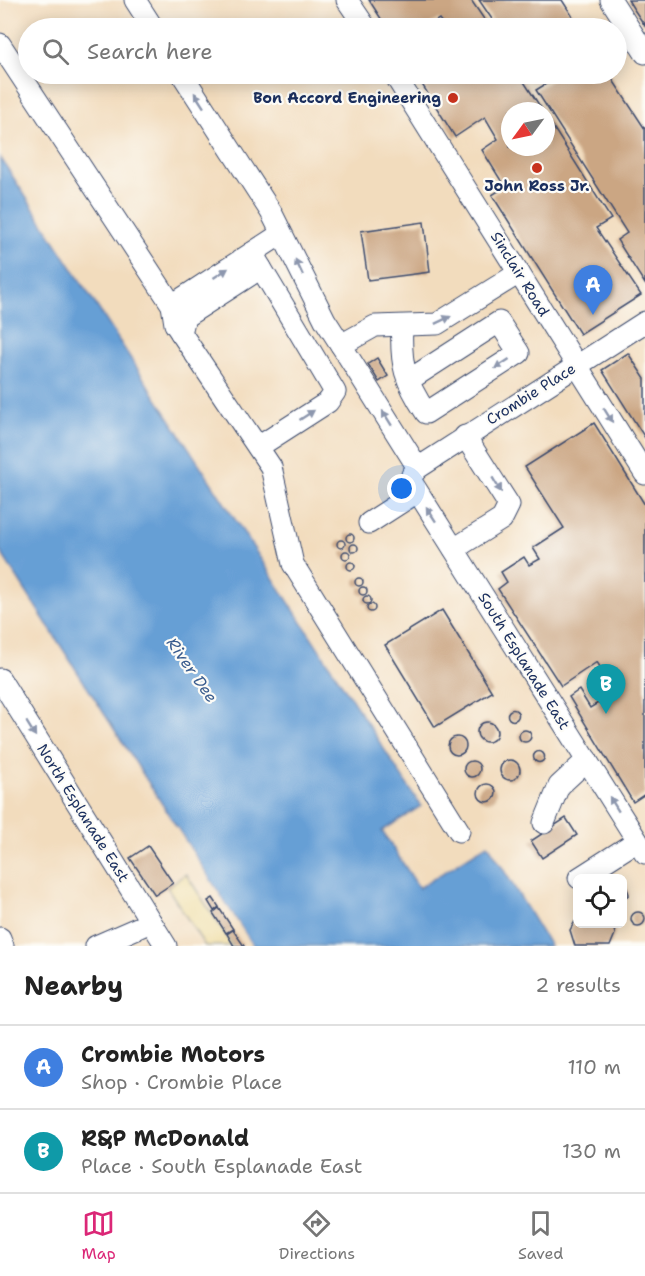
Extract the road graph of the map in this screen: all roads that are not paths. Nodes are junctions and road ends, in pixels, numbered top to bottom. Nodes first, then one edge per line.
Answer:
1 (135, 0) edge
2 (347, 0) edge
3 (611, 0) edge
4 (147, 18) edge
5 (359, 18) edge
6 (623, 18) edge
7 (627, 25) edge
8 (0, 44) edge
9 (645, 53) edge
10 (18, 71) edge
11 (26, 84) edge
12 (189, 84) edge
13 (400, 84) edge
14 (281, 234) junction
15 (256, 260) junction
16 (519, 273) junction
17 (172, 305) junction
18 (645, 322) edge
19 (402, 326) junction
20 (181, 333) junction
21 (341, 345) junction
22 (577, 366) junction
23 (409, 380) junction
24 (465, 436) junction
25 (258, 447) junction
26 (418, 468) junction
27 (645, 474) edge
28 (417, 492) junction
29 (369, 523) dead end
30 (454, 549) junction
31 (0, 679) edge
32 (587, 760) junction
33 (543, 823) dead end
34 (459, 831) dead end
35 (639, 836) edge
36 (585, 874) edge
37 (151, 922) junction
38 (0, 938) edge
39 (3, 946) edge
40 (96, 946) edge
41 (166, 946) edge

1 - 4 street
2 - 5 street
3 - 6 street
7 - 9 street
8 - 10 street
11 - 17 street
14 -> 12 street
13 - 16 street, Sinclair Road
14 - 15 street
21 -> 14 street
17 -> 15 street
15 - 20 street
25 -> 15 street
19 -> 16 street
16 - 22 street, Sinclair Road
17 - 20 street
18 - 22 street, Crombie Place
19 - 21 street
19 - 23 street
20 - 25 street
26 -> 21 street
22 - 24 street, Crombie Place
22 -> 27 street, Sinclair Road
23 -> 23 street
24 - 26 street, Crombie Place
24 -> 30 street
25 - 34 street
26 - 28 street
28 - 29 street
30 -> 28 street, South Esplanade East
30 - 32 street, South Esplanade East
31 -> 37 street, North Esplanade East
32 - 33 street
35 -> 32 street, South Esplanade East
35 - 36 street
37 - 40 street
37 - 41 street, North Esplanade East
38 - 39 street

